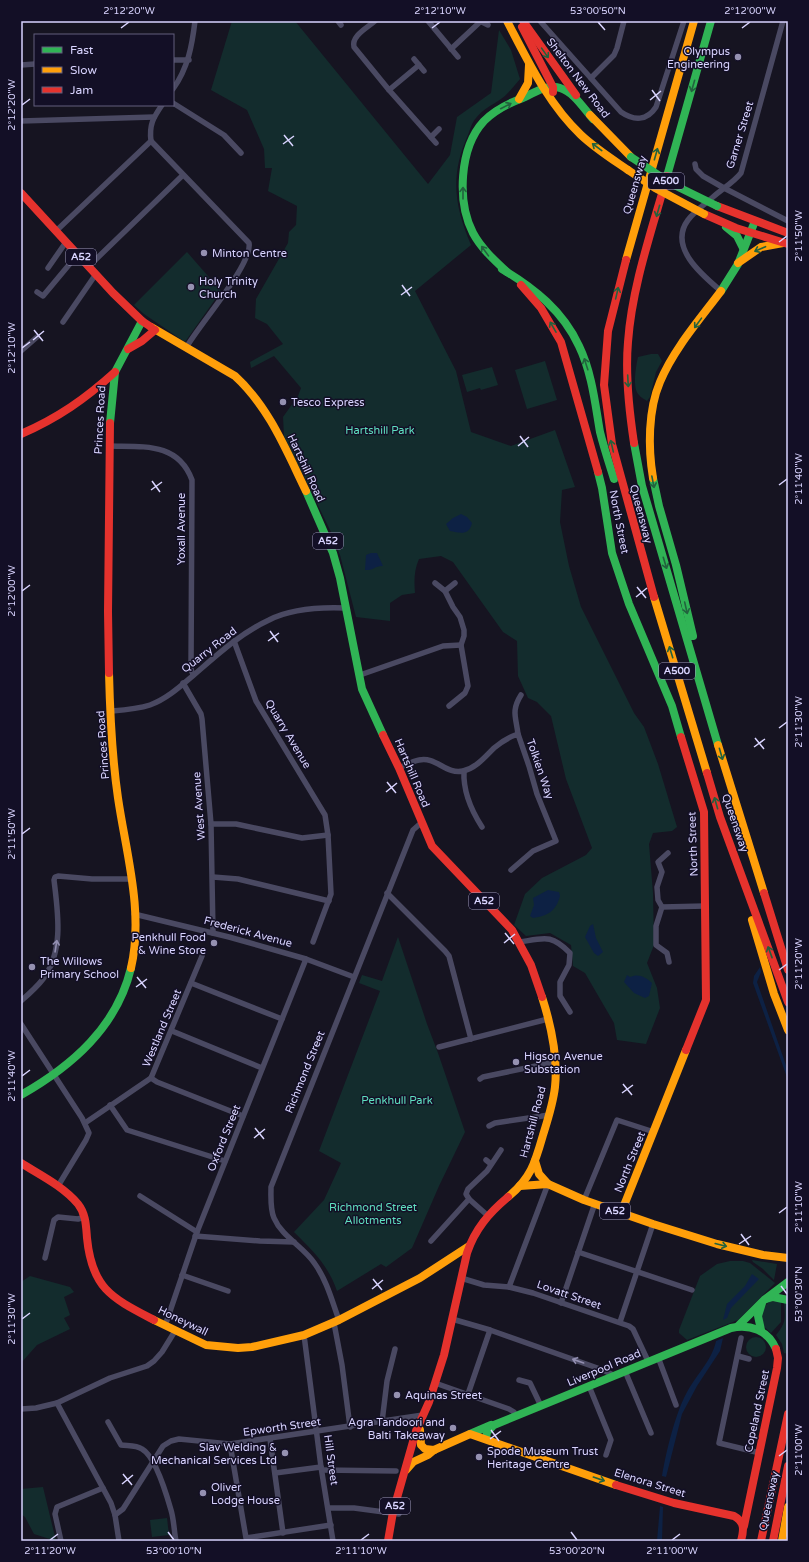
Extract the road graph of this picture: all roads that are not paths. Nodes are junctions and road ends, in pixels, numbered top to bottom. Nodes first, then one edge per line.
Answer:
1 (195, 21) edge
2 (375, 21) edge
3 (428, 21) edge
4 (482, 21) edge
5 (507, 21) edge
6 (519, 21) edge
7 (523, 21) edge
8 (540, 21) edge
9 (549, 21) edge
10 (624, 21) edge
11 (684, 21) edge
12 (694, 21) edge
13 (712, 21) edge
14 (783, 21) edge
15 (488, 25) dead end
16 (546, 28) junction
17 (451, 49) junction
18 (458, 57) dead end
19 (414, 59) dead end
20 (174, 60) edge
21 (189, 60) junction
22 (529, 62) junction
23 (34, 64) edge
24 (21, 65) edge
25 (419, 65) junction
26 (424, 71) dead end
27 (591, 78) junction
28 (553, 87) junction
29 (174, 88) edge
30 (543, 89) junction
31 (389, 90) junction
32 (549, 97) junction
33 (518, 100) junction
34 (174, 104) edge
35 (161, 106) edge
36 (154, 117) junction
37 (593, 119) junction
38 (21, 121) edge
39 (439, 129) dead end
40 (431, 137) junction
41 (151, 141) junction
42 (436, 143) dead end
43 (241, 153) dead end
44 (695, 164) dead end
45 (183, 175) junction
46 (724, 188) junction
47 (21, 193) edge
48 (715, 220) junction
49 (755, 221) junction
50 (788, 221) edge
51 (56, 231) junction
52 (750, 233) junction
53 (788, 233) edge
54 (66, 242) junction
55 (787, 243) edge
56 (743, 248) junction
57 (78, 254) junction
58 (738, 264) junction
59 (88, 266) junction
60 (48, 268) dead end
61 (502, 268) junction
62 (96, 274) junction
63 (721, 291) junction
64 (37, 292) dead end
65 (142, 321) junction
66 (63, 322) dead end
67 (155, 330) junction
68 (37, 337) dead end
69 (186, 348) junction
70 (128, 349) junction
71 (21, 351) edge
72 (115, 372) junction
73 (21, 434) edge
74 (109, 446) junction
75 (643, 562) junction
76 (435, 583) dead end
77 (455, 583) dead end
78 (446, 591) junction
79 (346, 608) junction
80 (234, 641) junction
81 (461, 645) junction
82 (193, 675) junction
83 (360, 675) junction
84 (183, 684) junction
85 (520, 695) dead end
86 (449, 706) dead end
87 (111, 711) junction
88 (715, 731) junction
89 (518, 734) junction
90 (399, 768) junction
91 (464, 771) junction
92 (737, 808) junction
93 (720, 817) junction
94 (421, 823) junction
95 (211, 824) junction
96 (482, 827) dead end
97 (328, 835) junction
98 (668, 853) dead end
99 (511, 870) dead end
100 (213, 877) junction
101 (130, 879) junction
102 (388, 894) junction
103 (329, 901) junction
104 (662, 906) junction
105 (705, 906) junction
106 (134, 914) junction
107 (213, 933) junction
108 (313, 942) dead end
109 (520, 942) junction
110 (788, 950) edge
111 (202, 956) dead end
112 (306, 958) junction
113 (669, 962) dead end
114 (788, 970) edge
115 (354, 977) junction
116 (191, 983) junction
117 (21, 1001) edge
118 (788, 1002) edge
119 (570, 1012) dead end
120 (282, 1019) junction
121 (548, 1019) junction
122 (21, 1024) edge
123 (788, 1030) edge
124 (172, 1031) junction
125 (471, 1039) junction
126 (439, 1047) dead end
127 (554, 1062) junction
128 (262, 1068) junction
129 (54, 1074) junction
130 (151, 1078) junction
131 (480, 1079) dead end
132 (21, 1095) edge
133 (110, 1105) junction
134 (549, 1115) junction
135 (243, 1116) junction
136 (85, 1123) junction
137 (489, 1126) dead end
138 (654, 1132) junction
139 (501, 1150) dead end
140 (486, 1160) dead end
141 (225, 1161) junction
142 (535, 1161) junction
143 (21, 1163) edge
144 (491, 1164) junction
145 (548, 1184) junction
146 (58, 1186) junction
147 (520, 1186) junction
148 (140, 1196) dead end
149 (469, 1199) junction
150 (584, 1200) junction
151 (595, 1203) junction
152 (621, 1213) junction
153 (488, 1215) junction
154 (84, 1217) junction
155 (654, 1224) junction
156 (196, 1234) junction
157 (431, 1241) dead end
158 (294, 1242) junction
159 (468, 1246) junction
160 (578, 1252) junction
161 (45, 1258) dead end
162 (786, 1258) edge
163 (788, 1266) edge
164 (637, 1273) junction
165 (182, 1274) junction
166 (461, 1278) junction
167 (788, 1282) edge
168 (509, 1287) junction
169 (692, 1290) dead end
170 (228, 1291) dead end
171 (765, 1300) junction
172 (788, 1300) edge
173 (561, 1303) junction
174 (452, 1319) junction
175 (336, 1322) junction
176 (620, 1322) junction
177 (165, 1326) junction
178 (738, 1326) junction
179 (490, 1330) junction
180 (761, 1330) junction
181 (174, 1331) junction
182 (304, 1335) junction
183 (741, 1338) dead end
184 (394, 1349) dead end
185 (738, 1356) junction
186 (658, 1357) junction
187 (749, 1359) dead end
188 (648, 1362) junction
189 (625, 1371) junction
190 (614, 1376) junction
191 (519, 1380) dead end
192 (435, 1383) junction
193 (589, 1386) junction
194 (468, 1394) junction
195 (57, 1403) junction
196 (676, 1405) dead end
197 (541, 1406) junction
198 (21, 1409) edge
199 (788, 1414) edge
200 (516, 1416) junction
201 (422, 1418) junction
202 (108, 1422) dead end
203 (382, 1422) junction
204 (494, 1425) junction
205 (350, 1427) junction
206 (317, 1432) junction
207 (651, 1433) dead end
208 (470, 1434) junction
209 (270, 1439) junction
210 (486, 1439) junction
211 (230, 1444) junction
212 (434, 1450) junction
213 (760, 1453) junction
214 (606, 1455) dead end
215 (152, 1462) junction
216 (788, 1466) edge
217 (322, 1468) junction
218 (396, 1471) dead end
219 (405, 1471) junction
220 (275, 1474) junction
221 (103, 1488) junction
222 (749, 1506) junction
223 (788, 1507) edge
224 (328, 1508) junction
225 (396, 1513) junction
226 (115, 1515) junction
227 (734, 1516) junction
228 (331, 1525) junction
229 (744, 1526) junction
230 (281, 1534) junction
231 (61, 1541) edge
232 (119, 1541) edge
233 (176, 1541) edge
234 (281, 1541) edge
235 (333, 1541) edge
236 (388, 1541) edge
237 (741, 1541) edge
238 (761, 1541) edge
239 (772, 1541) edge
240 (782, 1541) edge

1 - 21 street
2 - 31 street
3 - 17 street
4 - 15 street
4 - 17 street
5 - 22 main road
6 - 28 main road
7 -> 37 main road, Shelton New Road
8 - 16 street
9 - 16 street
10 - 27 street
11 - 27 street
75 -> 12 main road, Queensway / A500
13 -> 88 main road, Queensway / A500
14 - 46 street, Garner Street
16 - 27 street
17 - 18 street
19 - 25 street
20 - 21 street
21 - 29 street
22 - 30 main road
22 - 33 main road
23 - 24 street
25 - 26 street
25 - 31 street
28 - 30 main road, North Street
28 - 32 main road
28 - 37 main road
30 - 32 main road
30 - 33 main road, North Street
31 - 40 street
48 -> 32 main road, bridge
61 -> 33 main road, North Street
34 - 43 street
35 - 36 street
36 - 38 street
36 - 41 street
37 - 49 main road, Shelton New Road, bridge
39 - 40 street
40 - 42 street
41 - 45 street
41 - 51 street
44 - 46 street
45 - 59 street
45 - 69 street
46 - 50 street
46 - 63 street, Garner Street
47 - 51 main road, Hartshill Road / A52
48 - 52 main road
48 - 56 main road
49 - 52 main road
49 - 53 main road, Shelton New Road
51 - 54 main road, Hartshill Road / A52
52 - 55 main road
52 - 56 main road
54 - 57 main road, Hartshill Road / A52
54 - 60 street
55 -> 58 main road
56 - 58 main road
57 - 59 main road, Hartshill Road / A52
57 - 64 street
58 - 63 main road
59 - 62 main road, Hartshill Road / A52
75 -> 61 main road
105 -> 61 main road, North Street
62 - 65 main road, Hartshill Road / A52
62 - 66 street
63 -> 88 main road
65 - 67 main road, Hartshill Road / A52
65 - 70 main road, Princes Road
67 - 69 main road, Hartshill Road / A52
67 - 70 main road, Princes Road
68 - 71 street
69 - 79 main road, Hartshill Road / A52
70 - 72 main road, Princes Road
72 - 73 main road
72 - 74 main road, Princes Road
74 - 82 street, Yoxall Avenue
74 - 87 main road, Princes Road
93 -> 75 main road, Queensway / A500
76 - 78 street
77 - 78 street
78 - 81 street
79 - 80 street, Quarry Road
79 - 83 main road, Hartshill Road / A52
80 - 82 street, Quarry Road
80 - 97 street, Quarry Avenue
81 - 83 street
81 - 86 street
82 - 84 street, Quarry Road
83 - 90 main road, Hartshill Road / A52
84 - 87 street, Quarry Road
84 - 95 street, West Avenue
85 - 89 street
87 - 101 main road, Princes Road
88 -> 92 main road, Queensway / A500
89 - 91 street, Tolkien Way
89 - 99 street, Tolkien Way
90 - 91 street
90 - 94 main road, Hartshill Road / A52
91 - 96 street
92 - 110 main road
92 - 114 main road, Queensway / A500
118 -> 93 main road, Queensway / A500
93 - 123 main road
94 - 102 street, Richmond Street
94 - 109 main road, Hartshill Road / A52
95 - 97 street
95 - 100 street, West Avenue
97 - 103 street
98 - 104 street
100 - 103 street
100 - 107 street, West Avenue
101 - 106 main road, Princes Road
117 -> 101 street
102 - 115 street, Richmond Street
102 - 125 street
103 - 108 street
104 - 105 street
104 - 113 street
105 - 138 main road, North Street
106 - 107 street, Frederick Avenue
106 - 129 main road, Princes Road
107 - 112 street, Frederick Avenue
109 - 119 street
109 - 121 main road, Hartshill Road / A52
111 - 116 street, Westland Street
112 - 115 street, Frederick Avenue
112 - 120 street, Oxford Street
115 - 158 street, Richmond Street
116 - 120 street
116 - 124 street, Westland Street
120 - 128 street, Oxford Street
121 - 125 street
121 - 127 main road, Hartshill Road / A52
122 - 129 street
124 - 128 street
124 - 130 street, Westland Street
125 - 126 street
127 - 131 street
127 - 134 main road, Hartshill Road / A52
128 - 135 street, Oxford Street
129 - 132 main road, Princes Road
129 - 136 street
130 - 133 street, Westland Street
130 - 135 street
133 - 136 street, Westland Street
133 - 141 street
134 - 137 street
134 - 142 main road, Hartshill Road / A52
135 - 141 street, Oxford Street
136 - 146 street
138 - 150 street
138 - 152 main road, North Street
139 - 144 street
140 - 144 street
141 - 156 street, Oxford Street
142 - 145 main road
142 - 147 main road, Hartshill Road / A52
143 - 146 main road, Honeywall
144 - 149 street
145 - 147 main road, A52
145 - 150 main road, A52
145 - 168 street
146 - 154 main road, Honeywall
147 - 153 main road, Hartshill Road / A52
148 - 156 street
149 - 153 street
149 - 157 street
150 - 151 main road, A52
151 - 152 main road, A52
151 - 160 street
152 - 155 main road, A52
153 - 159 main road, Hartshill Road / A52
154 - 161 street
154 - 177 main road, Honeywall
155 -> 162 main road, A52
155 - 164 street
156 - 158 street
156 - 165 street, Oxford Street
158 - 175 street, Richmond Street
159 - 166 main road, Hartshill Road / A52
159 - 175 main road, Honeywall
160 - 164 street
160 - 173 street
162 - 163 main road, A52
164 - 169 street
164 - 176 street
165 - 170 street
165 - 177 street, Oxford Street
166 - 168 street, Lovatt Street
166 - 174 main road, Hartshill Road / A52
167 - 171 main road
168 - 173 street, Lovatt Street
171 - 172 main road
171 - 178 main road
171 - 180 main road
173 - 176 street, Lovatt Street
174 - 179 street
174 - 192 main road, Hartshill Road / A52
175 - 182 main road, Honeywall
175 - 205 street, Richmond Street
176 - 188 street, Lovatt Street
177 - 181 main road, Honeywall
178 - 180 main road
178 - 186 main road, Liverpool Road
190 -> 179 street
179 - 194 street
180 - 213 main road, Copeland Street
181 - 182 main road, Honeywall
181 - 195 street
182 - 206 street, Hill Street
183 - 185 street
184 - 203 street
185 - 187 street
185 - 213 street
186 - 188 main road, Liverpool Road
186 - 196 street
188 - 189 main road, Liverpool Road
189 - 190 main road, Liverpool Road
189 - 207 street
190 - 193 main road, Liverpool Road
191 - 197 street
192 - 194 street
192 - 201 main road, Hartshill Road / A52
193 - 197 main road, Liverpool Road
193 - 214 street
194 - 200 street
195 - 198 street
195 - 221 street
197 - 200 main road, Liverpool Road
199 - 238 main road
200 - 204 main road, Liverpool Road
201 - 203 street, Epworth Street
201 - 212 main road, Hartshill Road / A52
201 - 219 main road, Hartshill Road / A52
202 - 215 street
203 - 205 street, Epworth Street
204 - 208 main road, Liverpool Road
204 - 210 main road
205 - 206 street, Epworth Street
206 - 209 street, Epworth Street
206 - 217 street, Hill Street
208 - 210 main road, Elenora Street
208 - 212 main road, Liverpool Road / A52
209 - 211 street, Epworth Street
209 - 220 street
210 -> 227 main road, Elenora Street
211 - 215 street, Epworth Street
211 - 230 street
212 - 219 main road, Liverpool Road / A52
213 - 222 main road, Copeland Street
215 - 226 street, Epworth Street
215 - 233 street
216 - 239 main road, Queensway
217 - 218 street
217 - 220 street
217 - 224 street, Hill Street
219 - 225 main road, A52
220 - 230 street
221 - 226 street
221 - 231 street
222 - 227 main road
222 - 229 main road, Copeland Street
223 - 240 main road, Queensway
224 - 225 street
224 - 228 street, Hill Street
225 - 236 main road, A52
226 - 232 street
227 - 229 main road
228 - 230 street
228 - 235 street, Hill Street
229 - 237 main road, Copeland Street
230 - 234 street

